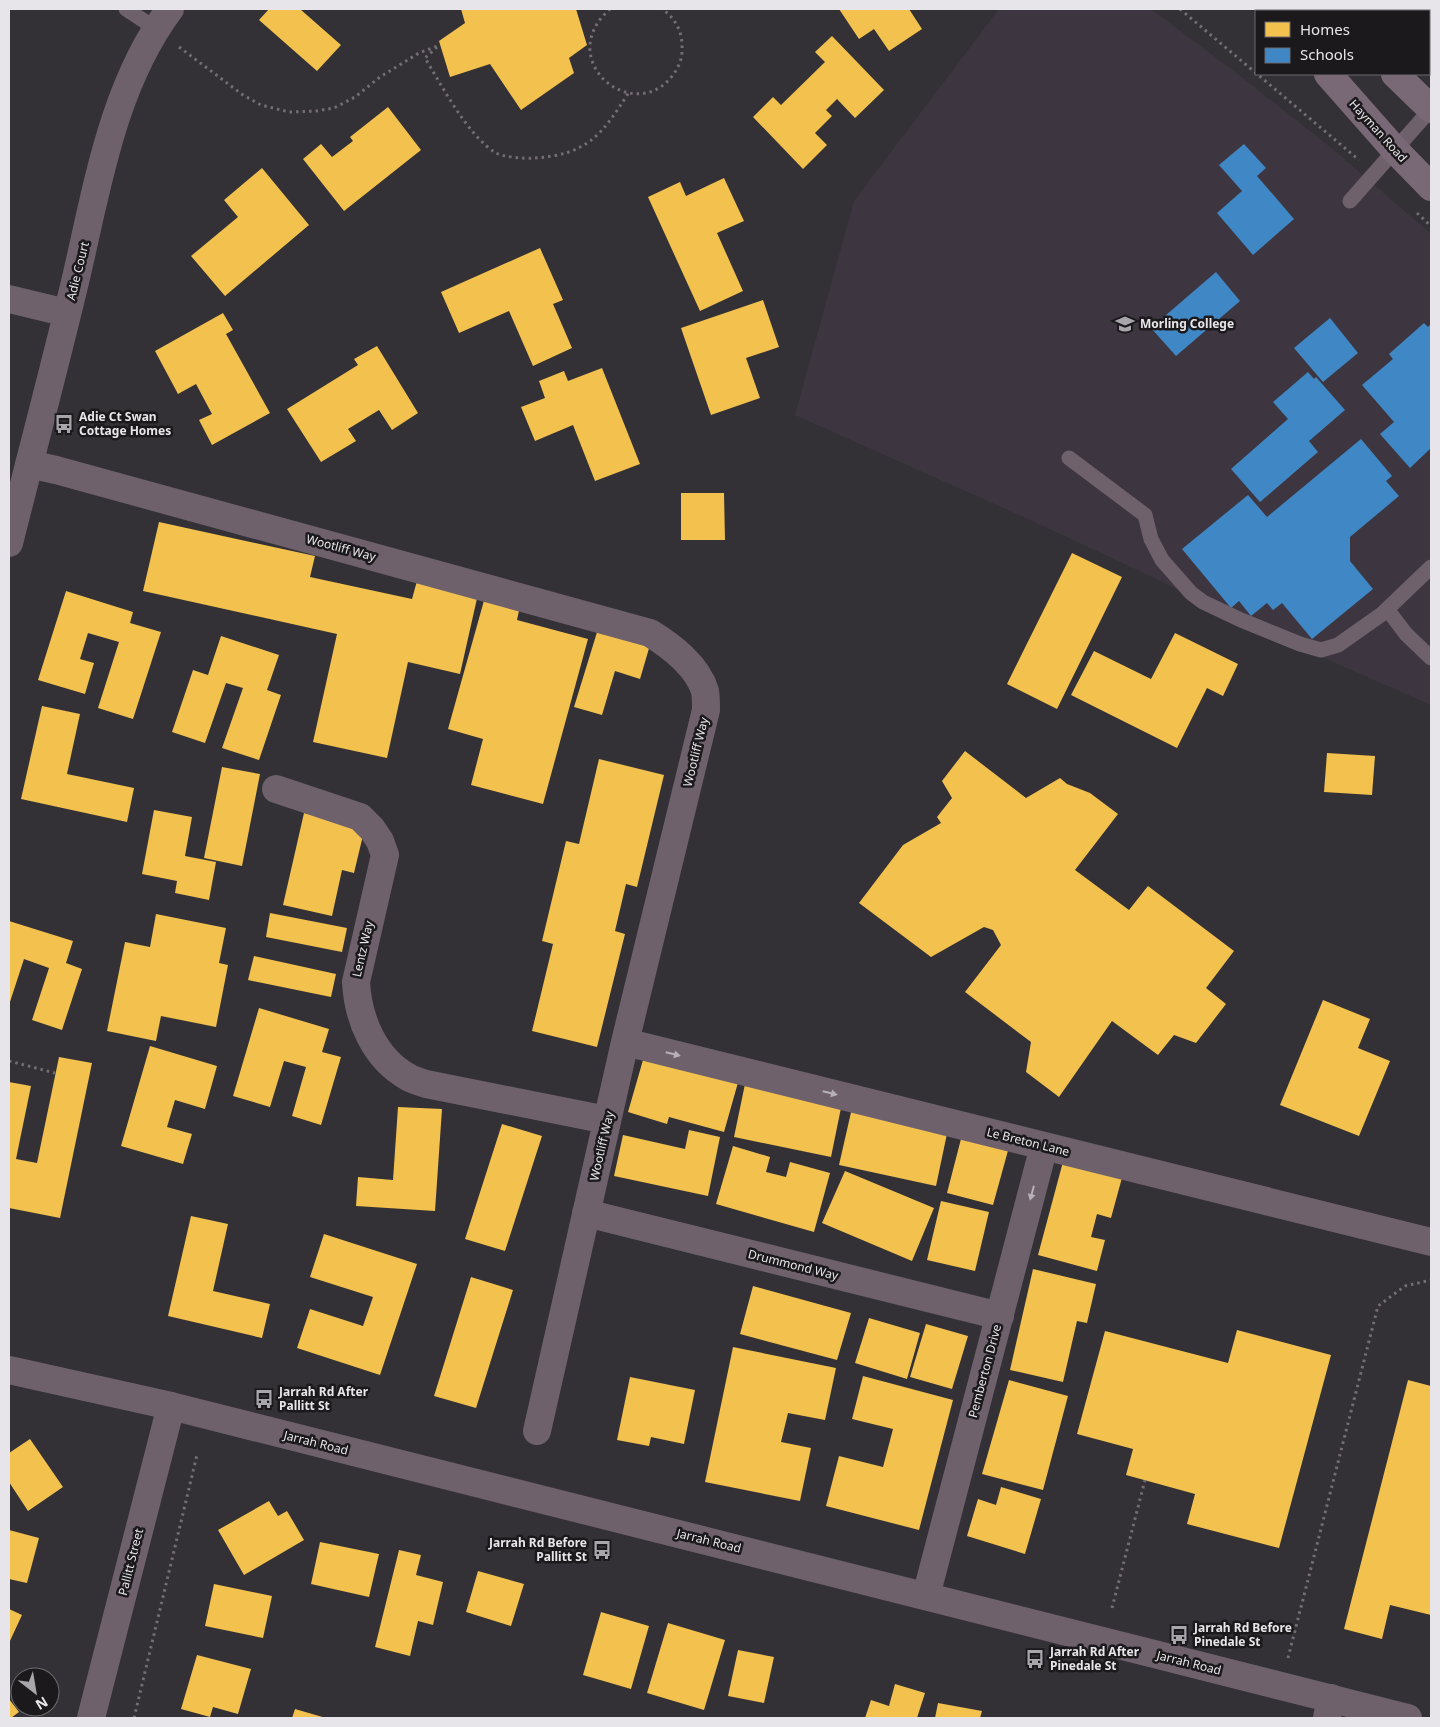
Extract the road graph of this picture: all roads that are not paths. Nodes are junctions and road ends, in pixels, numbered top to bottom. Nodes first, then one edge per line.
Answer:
1 (126, 9) edge
2 (163, 19) edge
3 (1329, 75) edge
4 (1396, 75) edge
5 (1431, 109) edge
6 (1395, 150) junction
7 (1431, 187) edge
8 (1350, 201) dead end
9 (9, 299) edge
10 (68, 313) junction
11 (1069, 458) dead end
12 (29, 464) junction
13 (9, 543) edge
14 (1431, 567) edge
15 (1387, 610) junction
16 (1431, 658) edge
17 (276, 789) dead end
18 (625, 1042) junction
19 (607, 1120) junction
20 (1044, 1146) junction
21 (586, 1213) junction
22 (1431, 1242) edge
23 (1000, 1316) junction
24 (9, 1370) edge
25 (171, 1406) junction
26 (537, 1431) dead end
27 (926, 1596) junction
28 (1329, 1708) edge
29 (92, 1718) edge
30 (1408, 1718) edge

1 - 2 lane
2 - 10 street, Adie Court
3 - 6 main road, Hayman Road
4 - 5 main road
5 - 6 lane
6 - 7 main road, Hayman Road
6 - 8 lane
9 - 10 street
10 - 12 street, Adie Court
11 - 15 lane
12 - 13 street, Adie Court
12 - 18 street, Wootliff Way
14 - 15 lane
15 - 16 lane
17 - 19 street, Lentz Way
18 - 19 street, Wootliff Way
18 -> 20 street, Le Breton Lane
19 - 21 street, Wootliff Way
20 - 22 street, Le Breton Lane
20 -> 23 street, Pemberton Drive
21 - 23 street, Drummond Way
21 - 26 street, Wootliff Way
23 - 27 street, Pemberton Drive
24 - 25 street, Jarrah Road
25 - 27 street, Jarrah Road
25 - 29 street, Pallitt Street
27 - 28 street, Jarrah Road
28 - 30 street, Jarrah Road

